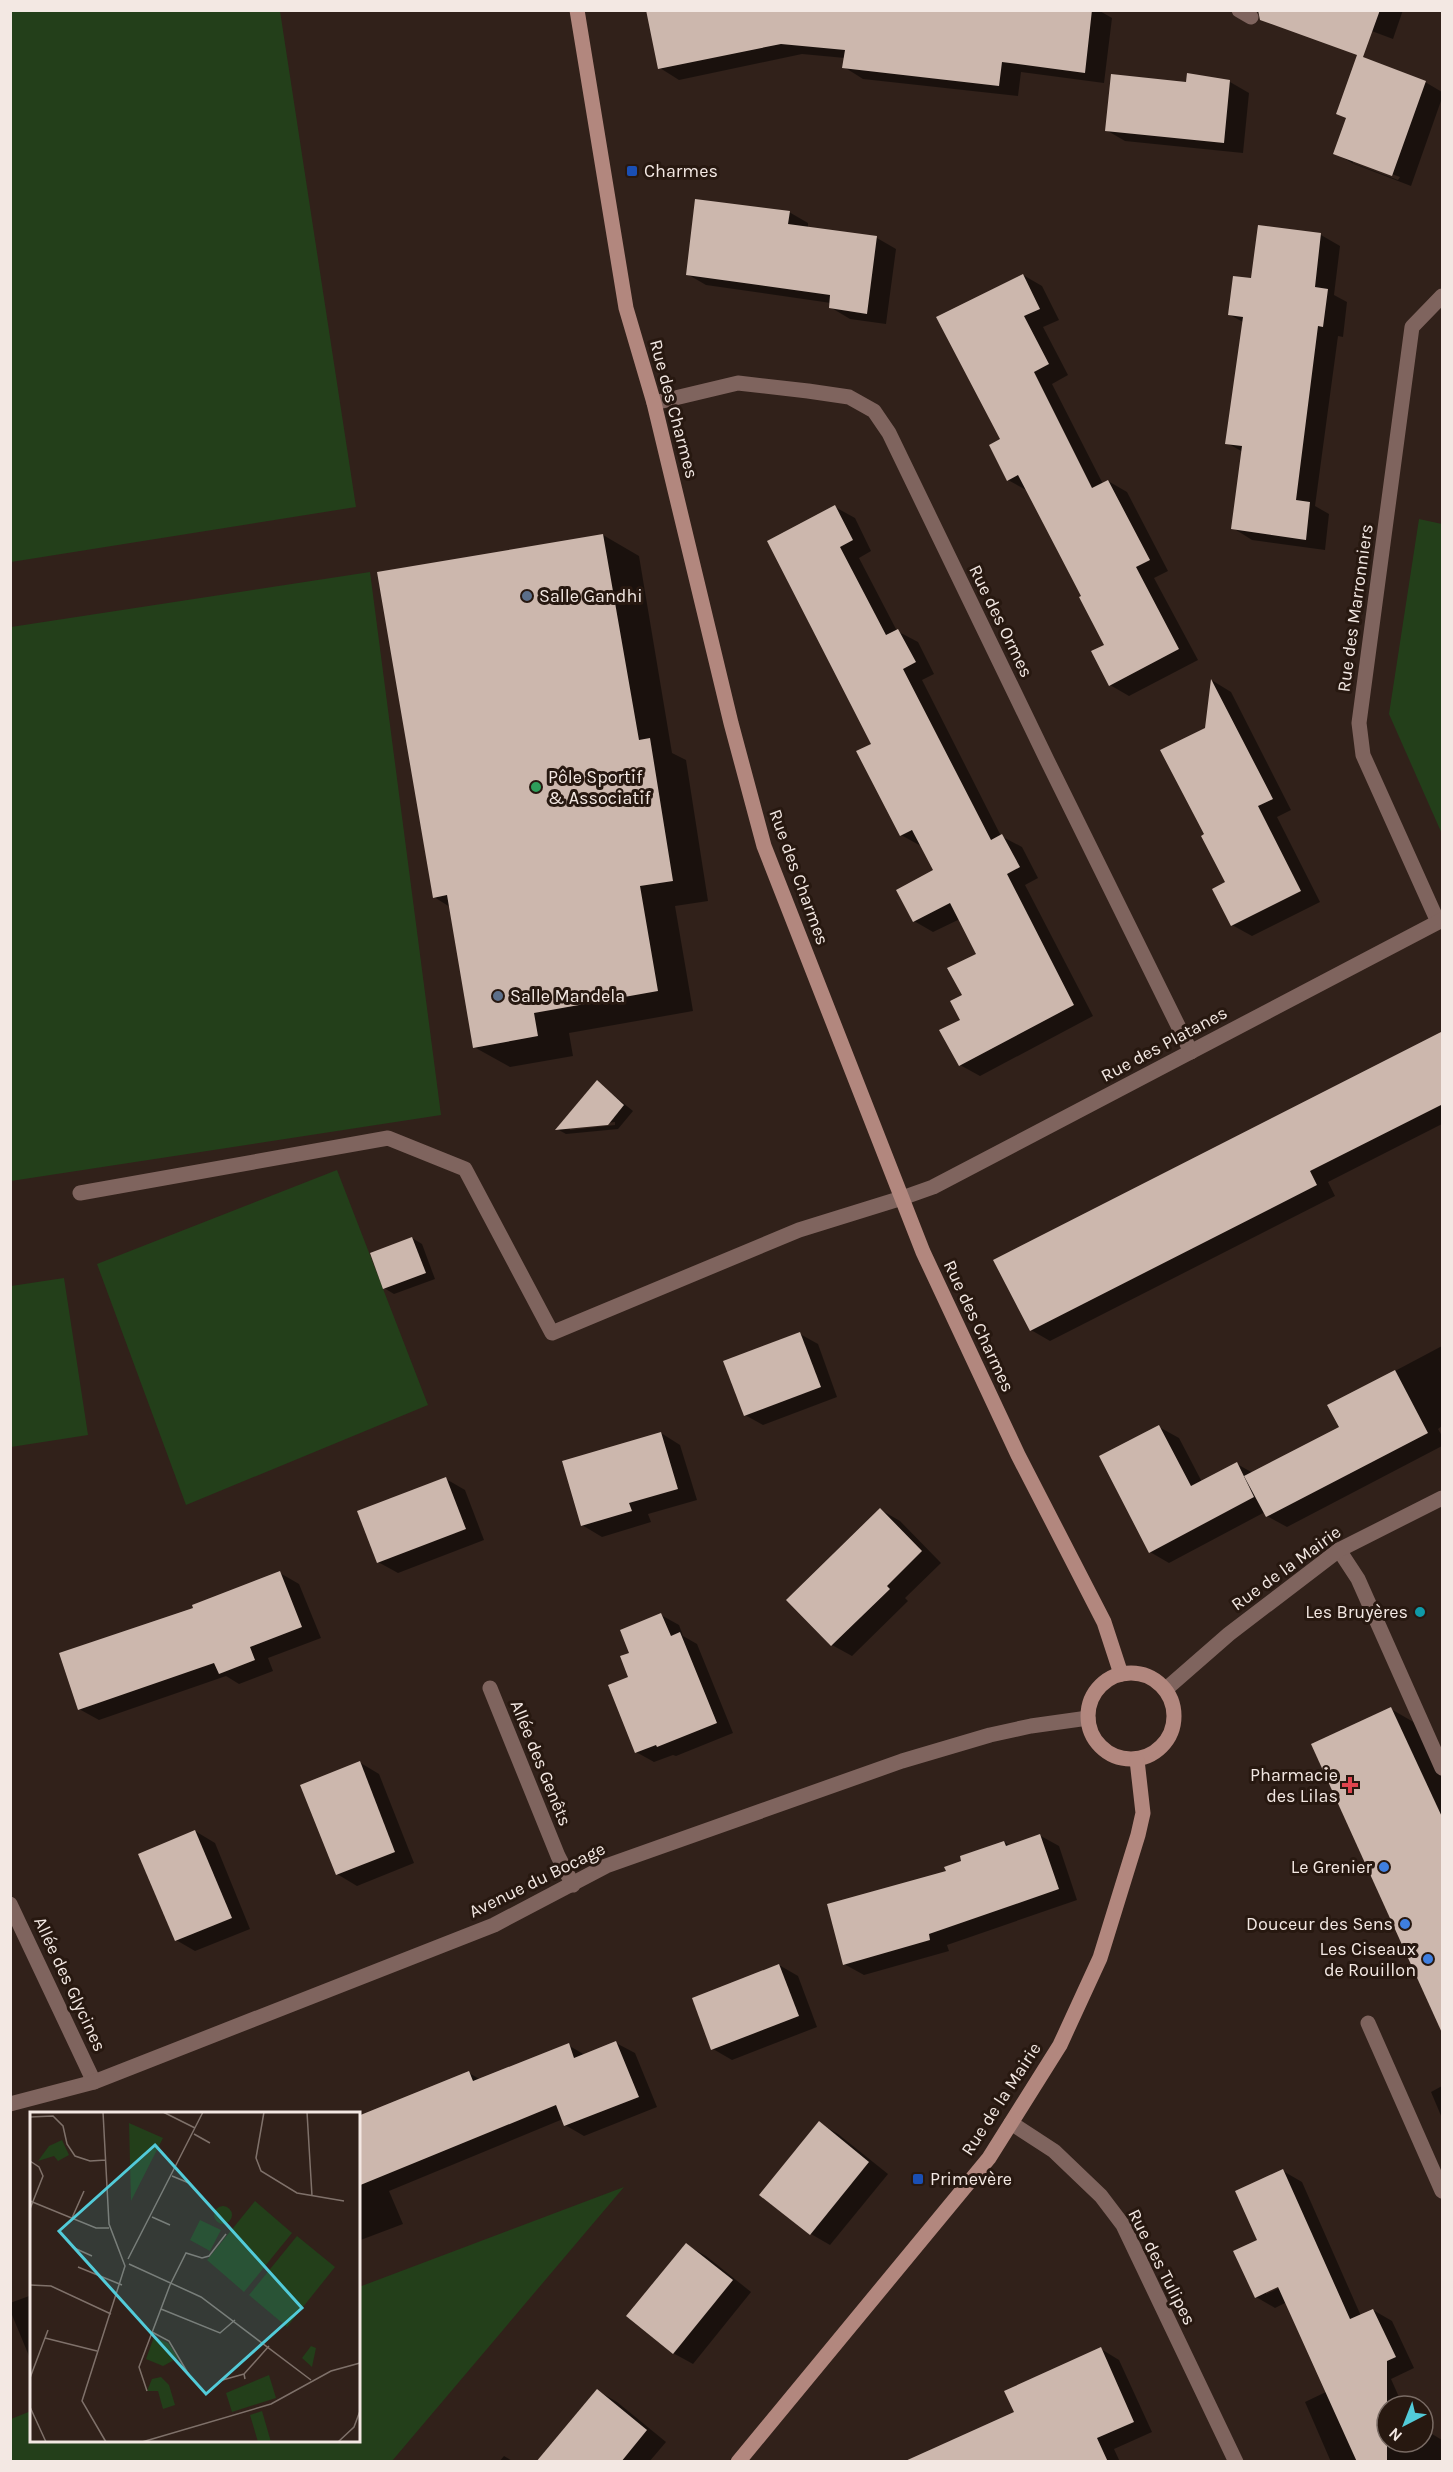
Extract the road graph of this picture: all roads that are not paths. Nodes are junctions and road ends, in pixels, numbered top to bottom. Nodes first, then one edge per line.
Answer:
1 (577, 10) edge
2 (1443, 296) edge
3 (654, 403) junction
4 (1440, 921) edge
5 (1191, 1052) junction
6 (80, 1193) dead end
7 (902, 1198) junction
8 (1443, 1498) edge
9 (1339, 1550) junction
10 (1122, 1674) junction
11 (490, 1688) dead end
12 (1166, 1689) junction
13 (1088, 1718) junction
14 (1137, 1760) junction
15 (1443, 1768) edge
16 (573, 1885) junction
17 (10, 1904) edge
18 (1368, 2023) dead end
19 (94, 2082) junction
20 (10, 2104) edge
21 (1011, 2123) junction
22 (1443, 2191) edge
23 (738, 2462) edge
24 (1236, 2462) edge

1 - 3 street, Rue des Charmes
2 - 4 street, Rue des Marronniers
3 - 5 street, Rue des Ormes
3 - 7 street, Rue des Charmes
4 - 5 street, Rue des Platanes
5 - 7 street, Rue des Platanes
6 - 7 street, Rue des Platanes
7 - 10 street, Rue des Charmes
8 - 9 street, Rue de la Mairie
9 - 12 street, Rue de la Mairie
9 - 15 street
10 - 12 street
10 - 13 street
11 - 16 street, Allée des Genêts
12 - 14 street
13 - 14 street
13 - 16 street, Avenue du Bocage
14 - 21 street, Rue de la Mairie
16 - 19 street, Avenue du Bocage
17 - 19 street, Allée des Glycines
18 - 22 street
19 - 20 street, Avenue du Bocage
21 - 23 street, Rue de la Mairie
21 - 24 street, Rue des Tulipes

